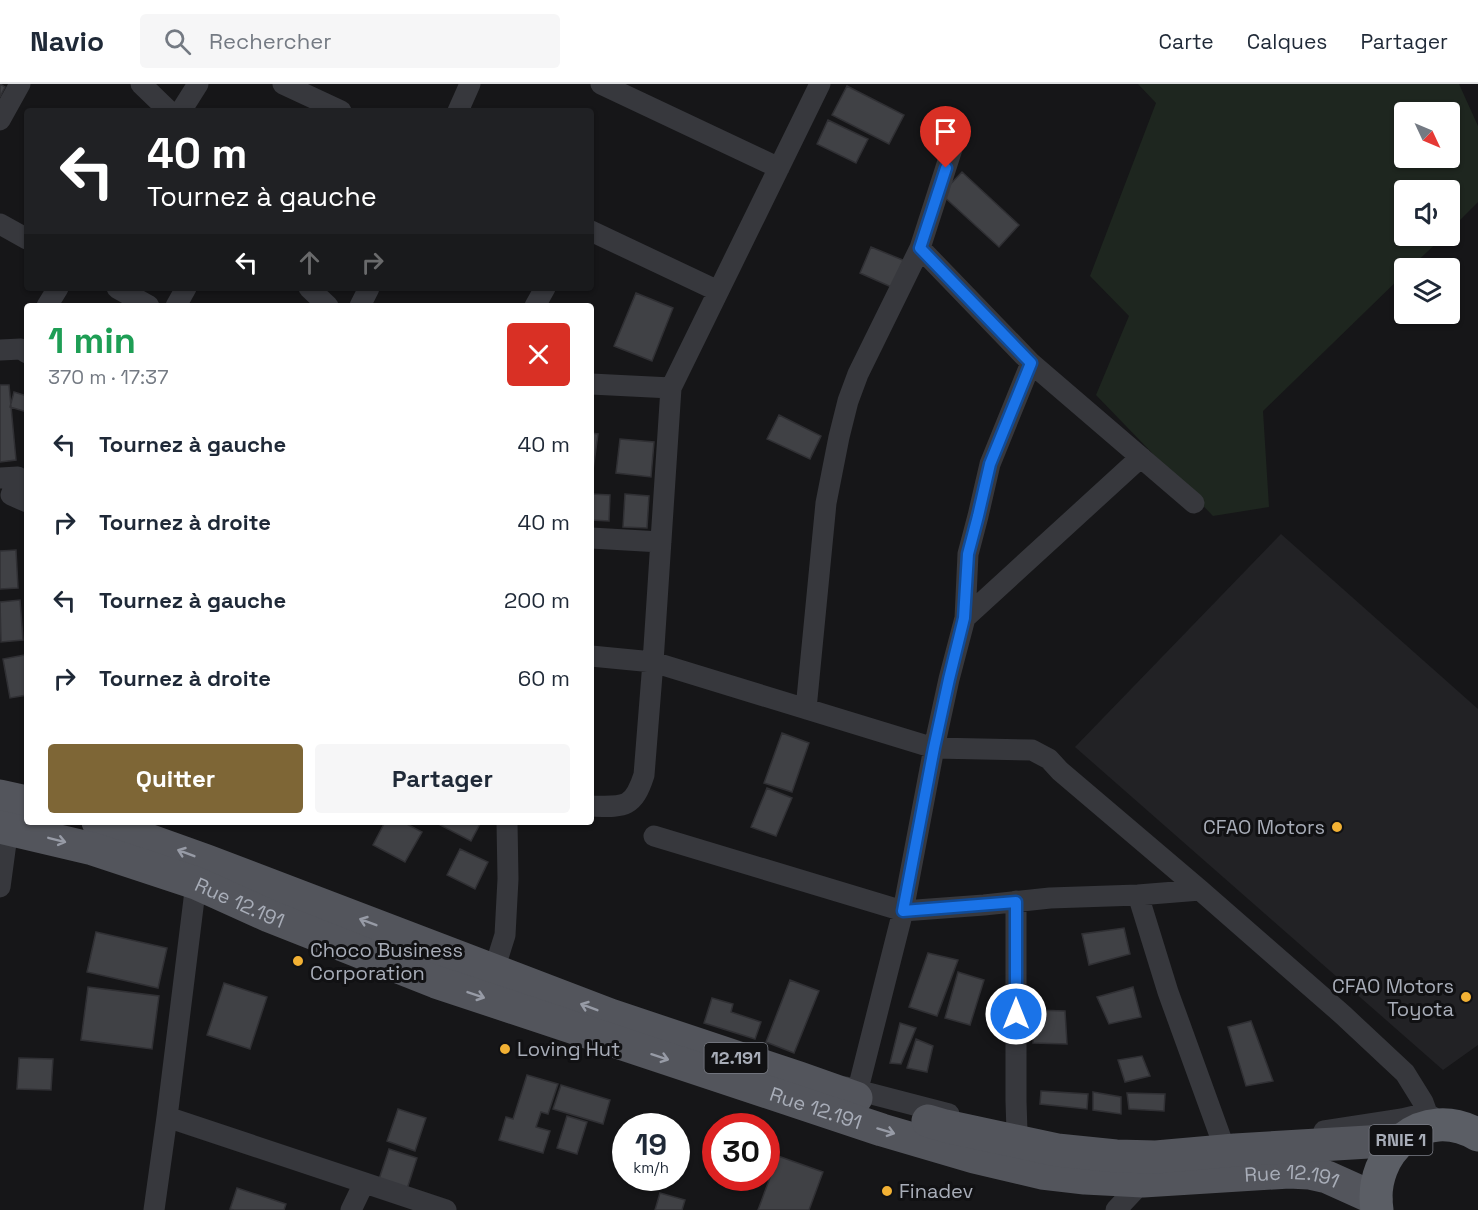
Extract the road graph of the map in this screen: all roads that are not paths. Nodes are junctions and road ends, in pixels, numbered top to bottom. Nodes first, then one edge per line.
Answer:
1 (20, 84) edge
2 (141, 84) edge
3 (198, 84) edge
4 (283, 84) edge
5 (470, 84) edge
6 (601, 84) edge
7 (820, 84) edge
8 (166, 108) edge
9 (183, 108) edge
10 (334, 108) edge
11 (459, 108) edge
12 (0, 120) edge
13 (959, 127) dead end
14 (779, 168) junction
15 (0, 224) edge
16 (594, 232) edge
17 (24, 237) edge
18 (920, 248) junction
19 (122, 291) edge
20 (312, 291) edge
21 (718, 291) junction
22 (144, 303) edge
23 (325, 303) edge
24 (1031, 363) junction
25 (594, 384) edge
26 (671, 388) junction
27 (1141, 458) junction
28 (0, 478) edge
29 (24, 501) edge
30 (1194, 502) dead end
31 (594, 538) edge
32 (661, 542) junction
33 (964, 618) junction
34 (594, 656) edge
35 (653, 662) junction
36 (806, 709) junction
37 (934, 748) junction
38 (0, 796) edge
39 (24, 801) edge
40 (594, 806) edge
41 (106, 825) edge
42 (507, 825) edge
43 (4, 828) edge
44 (654, 836) dead end
45 (196, 883) junction
46 (0, 887) edge
47 (1200, 890) junction
48 (1138, 895) junction
49 (1016, 902) junction
50 (903, 911) junction
51 (494, 970) junction
52 (799, 1078) junction
53 (858, 1089) junction
54 (1478, 1107) edge
55 (167, 1117) junction
56 (1435, 1119) junction
57 (1017, 1132) junction
58 (1478, 1135) edge
59 (1402, 1140) junction
60 (1222, 1142) junction
61 (1143, 1181) junction
62 (364, 1183) junction
63 (1376, 1205) edge
64 (154, 1210) edge
65 (351, 1210) edge
66 (446, 1210) edge
67 (1116, 1210) edge

1 - 12 street
2 - 8 street
3 - 9 street
4 - 10 street
5 - 11 street
6 - 14 street
7 - 14 street
13 - 18 street
14 - 21 street
15 - 17 street
16 - 21 street
18 - 24 street
18 - 36 street
19 - 22 street
20 - 23 street
21 - 26 street
24 - 27 street
24 - 33 street
25 - 26 street
26 - 32 street
27 - 30 street
27 - 33 street
28 - 29 street
31 - 32 street
32 - 35 street
33 - 37 street
34 - 35 street
35 - 36 street
35 - 40 street
36 - 37 street
37 - 47 street
37 - 50 street
38 - 39 main road
51 -> 41 main road, Rue 12.191 / 12.191
42 - 51 street
43 -> 45 main road, Rue 12.191
43 - 46 street
44 - 50 street
45 - 55 street
45 -> 61 main road, Rue 12.191
47 - 48 street
47 - 56 street
48 - 49 street
48 - 60 street
49 - 50 street
49 - 57 street
50 - 53 street
52 -> 51 main road, Rue 12.191 / 12.191
52 - 53 street
52 - 59 main road, Rue 12.191 / 12.191
53 - 57 street
54 - 56 highway, RNIE 1
55 - 62 street
55 - 64 street
56 - 58 highway, RNIE 1
56 - 59 highway, RNIE 1
56 - 60 street
57 - 60 street
59 - 63 highway, RNIE 1
61 - 63 main road, Rue 12.191
61 - 67 street
62 - 65 street
62 - 66 street

